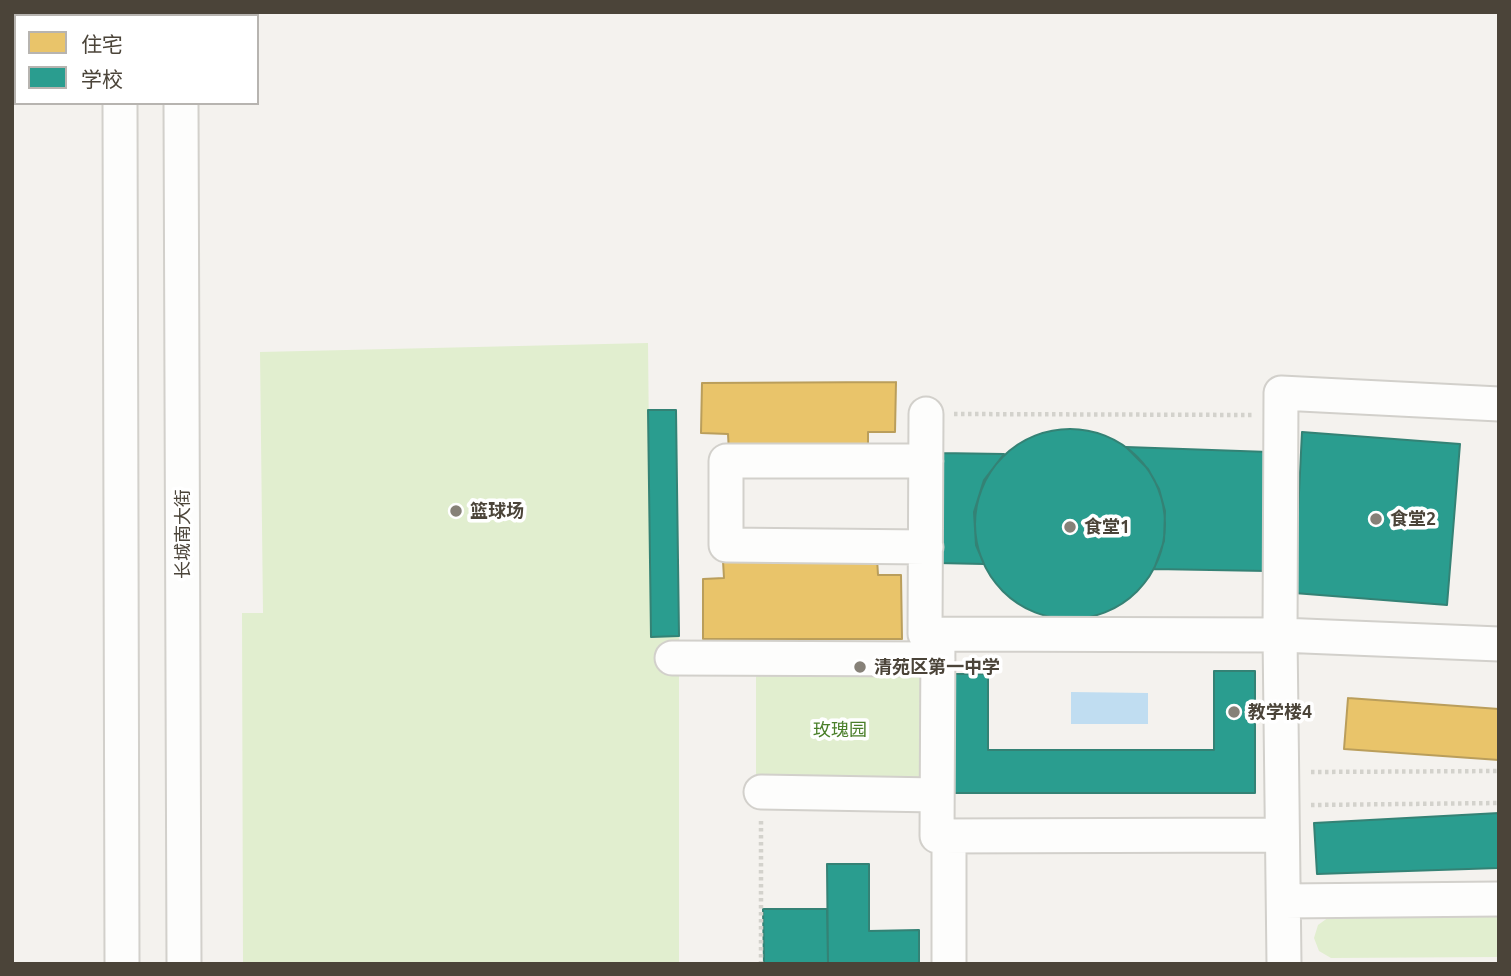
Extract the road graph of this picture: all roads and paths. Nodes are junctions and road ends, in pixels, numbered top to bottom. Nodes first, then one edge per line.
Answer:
1 (120, 105) edge
2 (181, 105) edge
3 (1499, 404) edge
4 (926, 414) joint
5 (1281, 416) junction
6 (926, 461) junction
7 (926, 547) junction
8 (1280, 635) junction
9 (1499, 644) edge
10 (938, 647) junction
11 (673, 658) dead end
12 (1499, 771) edge
13 (1281, 772) junction
14 (761, 792) joint
15 (937, 795) junction
16 (1499, 803) edge
17 (1282, 820) junction
18 (949, 836) junction
19 (1499, 899) edge
20 (1283, 901) junction
21 (122, 964) edge
22 (184, 964) edge
23 (761, 964) edge
24 (949, 964) edge
25 (1284, 964) edge

1 - 21 street
2 - 22 street, 长城南大街
3 - 5 street
4 - 5 path
4 - 6 street
5 - 8 street
6 - 7 street
6 - 7 street
7 - 10 street
8 - 9 street
8 - 10 street
8 - 13 street
10 - 11 street
10 - 15 street
12 - 13 path
13 - 17 street
14 - 15 street
14 - 23 path
15 - 18 street
16 - 17 path
17 - 18 street
17 - 20 street
18 - 24 street
19 - 20 street
20 - 25 street

